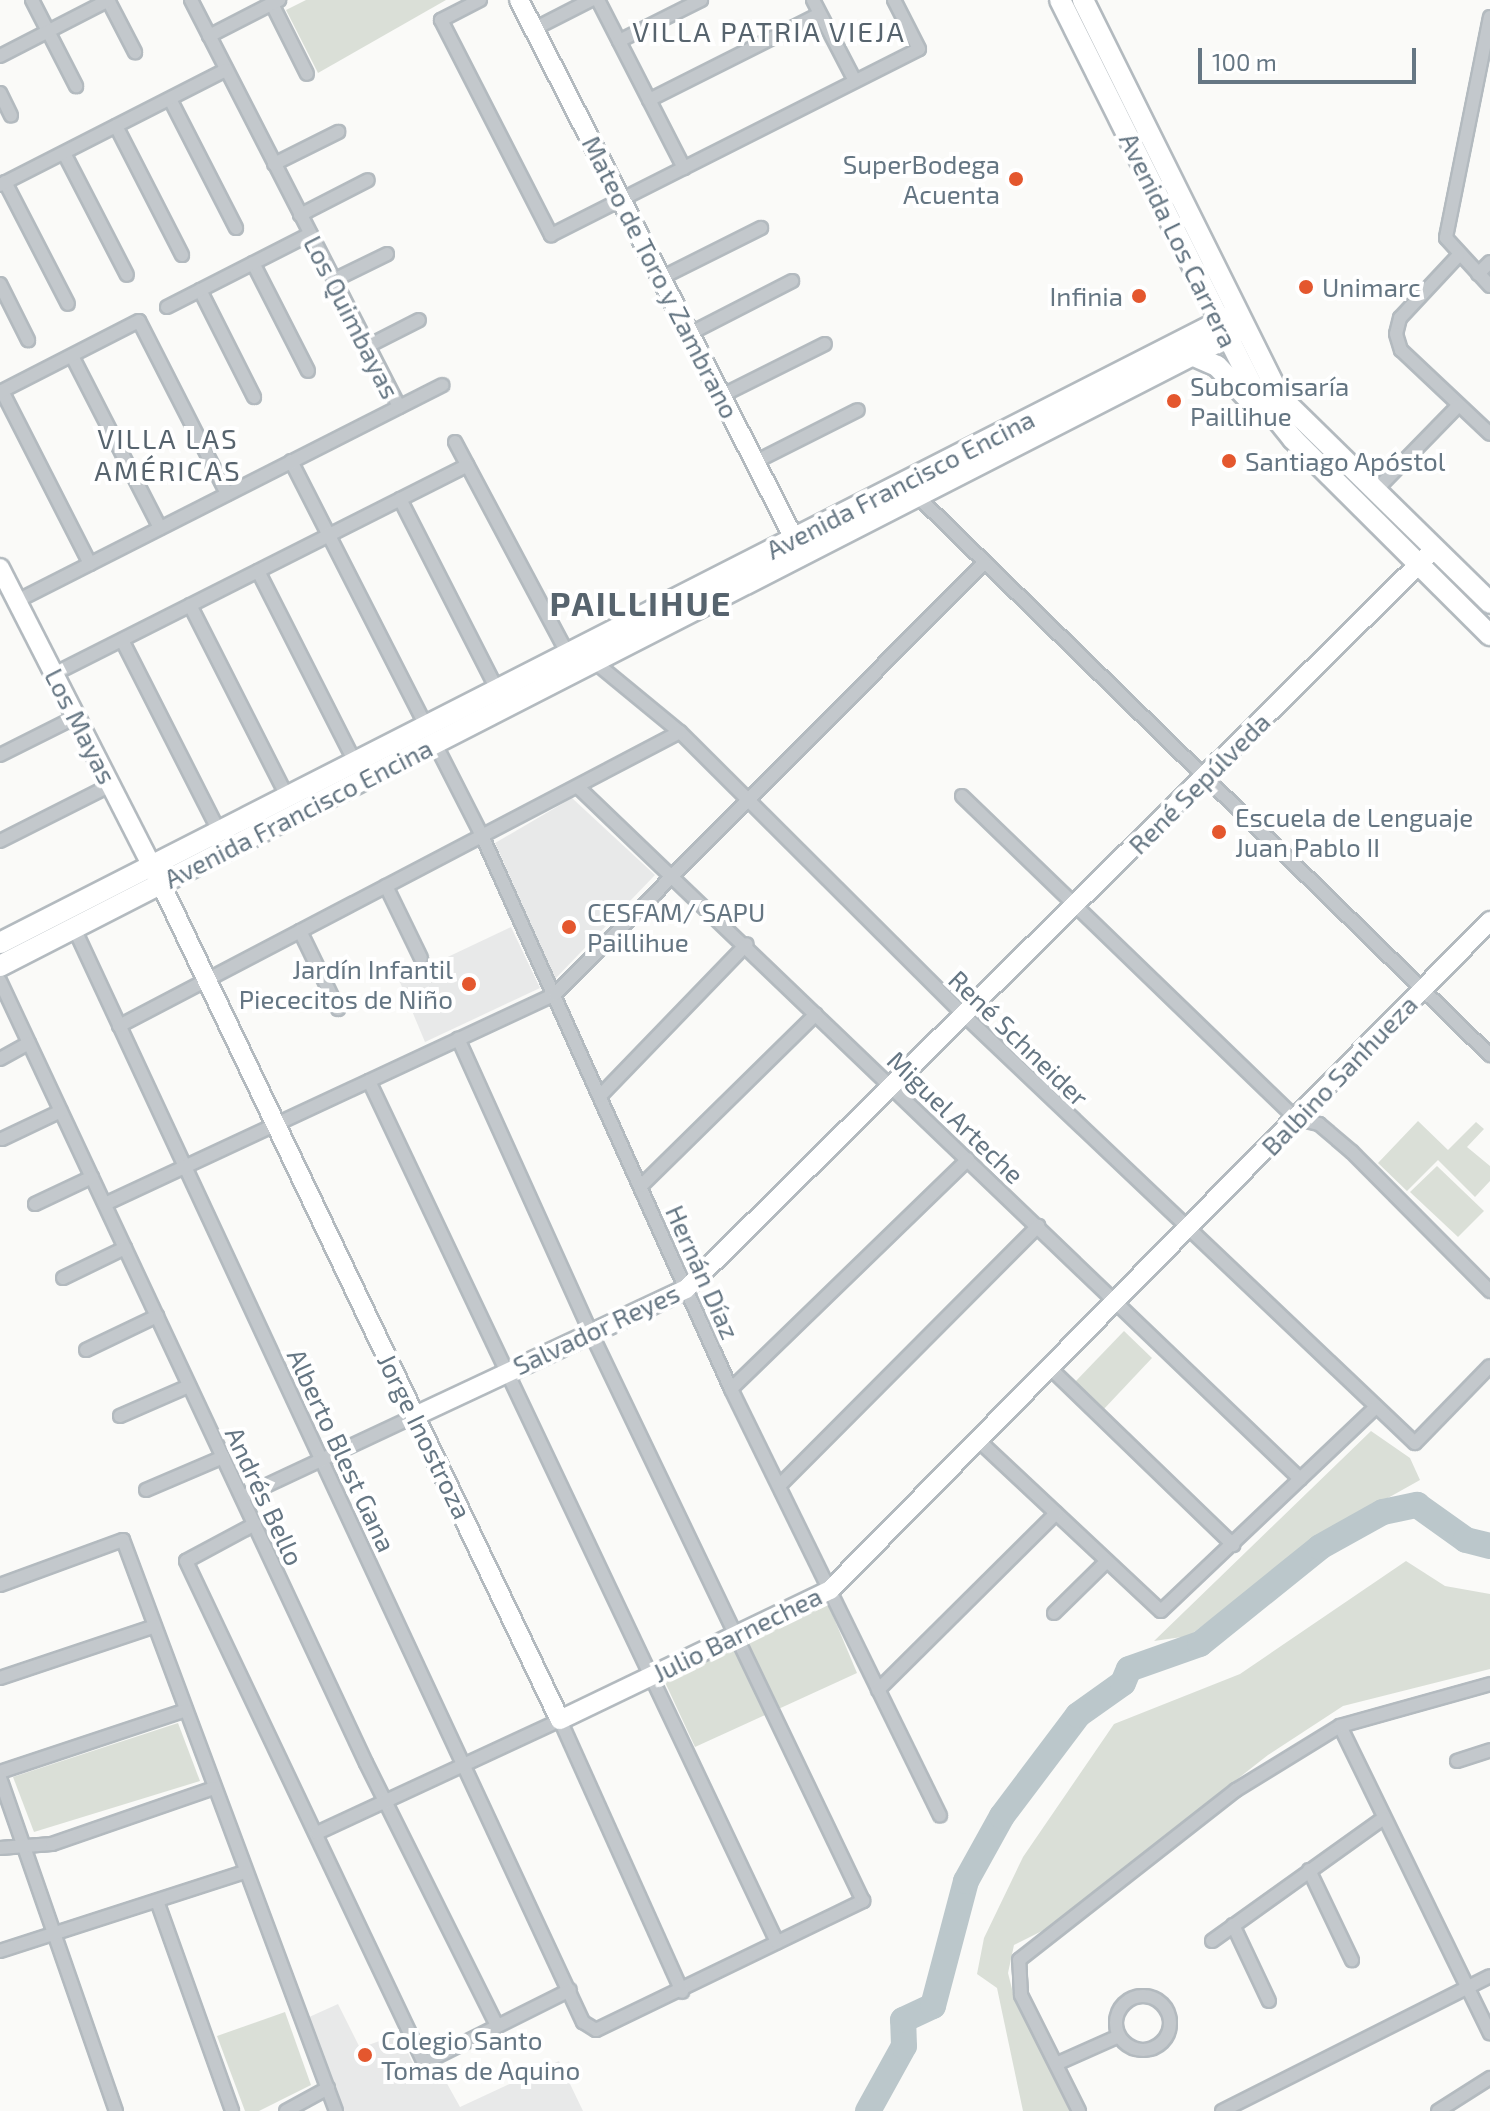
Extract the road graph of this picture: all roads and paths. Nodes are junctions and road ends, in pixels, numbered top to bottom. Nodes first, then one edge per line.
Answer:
1 (32, 0) edge
2 (109, 0) edge
3 (191, 0) edge
4 (480, 0) edge
5 (519, 0) edge
6 (591, 0) edge
7 (598, 0) edge
8 (668, 0) edge
9 (701, 0) edge
10 (813, 0) edge
11 (894, 0) edge
12 (1060, 0) edge
13 (275, 2) edge
14 (1081, 11) edge
15 (675, 13) junction
16 (820, 14) junction
17 (1490, 17) edge
18 (534, 29) junction
19 (48, 31) junction
20 (209, 36) junction
21 (619, 41) junction
22 (135, 52) dead end
23 (0, 56) edge
24 (226, 70) junction
25 (307, 74) dead end
26 (855, 81) junction
27 (76, 86) dead end
28 (0, 93) edge
29 (170, 99) junction
30 (649, 100) junction
31 (11, 116) dead end
32 (116, 126) junction
33 (338, 132) dead end
34 (64, 153) junction
35 (274, 164) junction
36 (684, 168) junction
37 (368, 180) dead end
38 (3, 184) edge
39 (621, 200) junction
40 (300, 215) junction
41 (236, 228) dead end
42 (761, 228) dead end
43 (310, 234) junction
44 (387, 254) dead end
45 (182, 255) dead end
46 (1458, 256) junction
47 (1490, 262) edge
48 (253, 263) junction
49 (1478, 274) junction
50 (127, 275) dead end
51 (661, 278) junction
52 (334, 280) junction
53 (792, 281) dead end
54 (0, 284) edge
55 (1490, 286) edge
56 (200, 290) junction
57 (68, 304) dead end
58 (167, 307) dead end
59 (419, 320) dead end
60 (1231, 325) junction
61 (689, 334) junction
62 (28, 340) dead end
63 (825, 344) dead end
64 (368, 346) junction
65 (1192, 355) junction
66 (72, 356) junction
67 (308, 371) dead end
68 (442, 385) dead end
69 (1, 392) edge
70 (721, 396) junction
71 (254, 397) dead end
72 (1458, 406) junction
73 (399, 407) junction
74 (858, 410) dead end
75 (1490, 434) edge
76 (1293, 439) junction
77 (455, 442) dead end
78 (291, 461) junction
79 (755, 462) junction
80 (467, 465) junction
81 (910, 489) junction
82 (1374, 492) junction
83 (227, 494) junction
84 (400, 499) junction
85 (160, 528) junction
86 (329, 535) junction
87 (798, 546) junction
88 (1434, 549) junction
89 (984, 563) junction
90 (90, 564) junction
91 (1417, 565) junction
92 (0, 568) edge
93 (258, 571) junction
94 (1486, 591) edge
95 (8, 605) edge
96 (190, 605) junction
97 (1490, 635) edge
98 (122, 640) junction
99 (564, 655) junction
100 (596, 660) junction
101 (54, 674) junction
102 (497, 689) junction
103 (76, 717) junction
104 (680, 732) junction
105 (431, 734) junction
106 (0, 755) edge
107 (355, 762) junction
108 (1203, 779) junction
109 (111, 785) junction
110 (579, 788) junction
111 (287, 796) junction
112 (962, 796) dead end
113 (743, 800) junction
114 (219, 831) junction
115 (483, 838) junction
116 (0, 841) edge
117 (157, 875) junction
118 (670, 876) junction
119 (386, 886) junction
120 (1074, 907) junction
121 (1490, 921) edge
122 (74, 928) junction
123 (300, 931) junction
124 (0, 943) edge
125 (747, 944) junction
126 (421, 958) dead end
127 (0, 966) edge
128 (207, 980) junction
129 (0, 981) edge
130 (1422, 989) junction
131 (555, 994) junction
132 (338, 1009) dead end
133 (816, 1014) junction
134 (965, 1016) junction
135 (119, 1026) junction
136 (458, 1039) junction
137 (29, 1043) junction
138 (1490, 1055) edge
139 (0, 1059) edge
140 (369, 1081) junction
141 (893, 1087) junction
142 (600, 1096) junction
143 (61, 1111) junction
144 (1297, 1119) junction
145 (276, 1124) junction
146 (2, 1139) dead end
147 (968, 1159) junction
148 (185, 1167) junction
149 (92, 1177) junction
150 (641, 1186) junction
151 (35, 1204) dead end
152 (105, 1204) junction
153 (1038, 1226) junction
154 (1186, 1229) junction
155 (125, 1248) junction
156 (63, 1278) dead end
157 (686, 1289) junction
158 (1490, 1291) edge
159 (1116, 1301) junction
160 (157, 1316) junction
161 (591, 1333) junction
162 (86, 1350) dead end
163 (1490, 1366) edge
164 (1050, 1368) junction
165 (506, 1371) junction
166 (189, 1386) junction
167 (731, 1389) junction
168 (1374, 1409) junction
169 (120, 1416) dead end
170 (415, 1416) junction
171 (978, 1440) junction
172 (223, 1457) junction
173 (323, 1462) junction
174 (1300, 1479) junction
175 (780, 1485) junction
176 (146, 1490) dead end
177 (242, 1497) junction
178 (1056, 1513) junction
179 (255, 1524) junction
180 (1233, 1545) junction
181 (1107, 1561) junction
182 (0, 1585) edge
183 (830, 1590) junction
184 (1054, 1613) dead end
185 (155, 1626) junction
186 (739, 1636) junction
187 (651, 1675) junction
188 (0, 1678) edge
189 (1490, 1684) edge
190 (878, 1690) junction
191 (186, 1710) junction
192 (560, 1720) junction
193 (1340, 1726) junction
194 (1490, 1750) edge
195 (1457, 1761) dead end
196 (465, 1765) junction
197 (0, 1775) edge
198 (214, 1788) junction
199 (387, 1798) junction
200 (940, 1815) dead end
201 (1384, 1818) junction
202 (317, 1833) junction
203 (23, 1843) junction
204 (0, 1848) edge
205 (1309, 1870) junction
206 (245, 1872) junction
207 (157, 1901) junction
208 (1233, 1925) junction
209 (55, 1934) junction
210 (1212, 1941) dead end
211 (777, 1942) junction
212 (0, 1951) edge
213 (1352, 1960) dead end
214 (1490, 1976) edge
215 (1468, 1987) junction
216 (570, 1990) junction
217 (682, 1992) junction
218 (1269, 2001) dead end
219 (497, 2026) junction
220 (1490, 2033) edge
221 (1117, 2037) junction
222 (1056, 2064) junction
223 (1490, 2078) edge
224 (328, 2088) junction
225 (114, 2107) edge
226 (99, 2111) edge
227 (232, 2111) edge
228 (286, 2111) edge
229 (336, 2111) edge
230 (1079, 2111) edge
231 (1222, 2111) edge
232 (1438, 2111) edge

1 - 19 street
2 - 19 street
2 - 22 street
3 - 20 street, Los Quimbayas
4 - 39 street
5 - 18 street, Mateo de Toro y Zambrano
6 - 18 street
7 - 21 street
8 - 15 street
9 - 15 street
10 - 16 street
11 - 26 street
12 - 14 main road, Avenida Los Carrera
13 - 20 street
13 - 25 street
14 - 60 main road, Avenida Los Carrera
15 - 21 street
16 - 26 street
16 - 30 street
17 - 46 street
18 - 39 street, Mateo de Toro y Zambrano
19 - 23 street
19 - 27 street
20 - 24 street, Los Quimbayas
21 - 30 street
24 - 29 street
24 - 35 street, Los Quimbayas
26 - 36 street
28 - 31 street
29 - 32 street
29 - 41 street
30 - 36 street
32 - 34 street
32 - 45 street
33 - 35 street
34 - 38 street
34 - 50 street
35 - 40 street, Los Quimbayas
36 - 39 street
37 - 40 street
38 - 57 street
39 - 51 street, Mateo de Toro y Zambrano
40 - 43 street, Los Quimbayas
42 - 51 street
43 - 48 street
43 - 52 street, Los Quimbayas
44 - 52 street
46 - 49 street
46 - 72 street
47 - 49 street
48 - 56 street
48 - 67 street
49 - 55 street
51 - 61 street, Mateo de Toro y Zambrano
52 - 64 street, Los Quimbayas
53 - 61 street
54 - 62 street
56 - 58 street
56 - 71 street
59 - 64 street
60 - 65 main road, Avenida Francisco Encina
60 - 76 main road, Avenida Los Carrera
60 - 81 main road, Avenida Francisco Encina
60 - 82 main road, Avenida Los Carrera
61 - 70 street, Mateo de Toro y Zambrano
63 - 70 street
64 - 73 street, Los Quimbayas
65 - 76 main road
65 - 81 main road, Avenida Francisco Encina
66 - 69 street
66 - 83 street
66 - 85 street
68 - 73 street
69 - 90 street
70 - 79 street, Mateo de Toro y Zambrano
72 - 75 street
72 - 82 street
73 - 78 street, Los Quimbayas
74 - 79 street
76 - 91 main road, Avenida Los Carrera
77 - 80 street
78 - 83 street, Los Quimbayas
78 - 86 street, Hernán Díaz
79 - 87 street, Mateo de Toro y Zambrano
80 - 84 street
80 - 99 street
81 - 87 main road, Avenida Francisco Encina
81 - 89 street
82 - 88 main road, Avenida Los Carrera
83 - 85 street, Los Quimbayas
84 - 86 street
84 - 102 street
85 - 90 street, Los Quimbayas
86 - 93 street
86 - 105 street, Hernán Díaz
87 - 99 main road, Avenida Francisco Encina
87 - 100 main road, Avenida Francisco Encina
88 - 91 street, René Sepúlveda
88 - 94 main road, Avenida Los Carrera
89 - 108 street
89 - 113 street
90 - 95 street, Los Quimbayas
91 - 97 main road, Avenida Los Carrera
91 - 108 street, René Sepúlveda
92 - 95 street, Los Mayas
93 - 96 street
93 - 107 street
95 - 101 street, Los Mayas
96 - 98 street
96 - 111 street
98 - 101 street
98 - 114 street
99 - 100 street
99 - 102 main road, Avenida Francisco Encina
100 - 104 street, René Schneider
100 - 105 main road, Avenida Francisco Encina
101 - 103 street, Los Mayas
102 - 105 main road, Avenida Francisco Encina
103 - 106 street
103 - 109 street, Los Mayas
104 - 110 street
104 - 113 street, René Schneider
105 - 107 main road, Avenida Francisco Encina
105 - 115 street, Hernán Díaz
105 - 117 main road, Avenida Francisco Encina
107 - 111 main road, Avenida Francisco Encina
108 - 120 street, René Sepúlveda
108 - 130 street
109 - 116 street
109 - 117 street, Los Mayas
110 - 115 street
110 - 118 street, Miguel Arteche
111 - 114 main road, Avenida Francisco Encina
112 - 120 street
113 - 118 street
113 - 134 street, René Schneider
114 - 117 main road, Avenida Francisco Encina
115 - 119 street
115 - 131 street, Hernán Díaz
117 - 122 main road, Avenida Francisco Encina
117 - 124 main road, Avenida Francisco Encina
117 - 128 street, Jorge Inostroza
118 - 125 street, Miguel Arteche
118 - 131 street
119 - 123 street
119 - 126 street
120 - 134 street, René Sepúlveda
120 - 144 street
121 - 130 street, Balbino Sanhueza
122 - 127 main road, Avenida Francisco Encina
122 - 135 street, Alberto Blest Gana
123 - 128 street
123 - 132 street
125 - 133 street, Miguel Arteche
125 - 142 street
128 - 135 street
128 - 145 street, Jorge Inostroza
129 - 137 street, Andrés Bello
130 - 138 street
130 - 144 street, Balbino Sanhueza
131 - 136 street
131 - 142 street, Hernán Díaz
133 - 141 street, Miguel Arteche
133 - 150 street
134 - 141 street, Salvador Reyes
134 - 154 street, René Schneider
135 - 148 street, Alberto Blest Gana
136 - 140 street
136 - 161 street
137 - 139 street
137 - 143 street, Andrés Bello
140 - 145 street
140 - 165 street
141 - 147 street, Miguel Arteche
141 - 157 street, Salvador Reyes
142 - 150 street, Hernán Díaz
143 - 146 street
143 - 149 street, Andrés Bello
144 - 154 street, Balbino Sanhueza
144 - 158 street
145 - 148 street
145 - 170 street, Jorge Inostroza
147 - 153 street, Miguel Arteche
147 - 167 street
148 - 152 street
148 - 173 street, Alberto Blest Gana
149 - 151 street
149 - 152 street, Andrés Bello
150 - 157 street, Hernán Díaz
152 - 155 street, Andrés Bello
153 - 159 street, Miguel Arteche
153 - 175 street
154 - 159 street, Julio Barnechea
154 - 168 street, René Schneider
155 - 156 street
155 - 160 street, Andrés Bello
157 - 161 street, Salvador Reyes
157 - 167 street, Hernán Díaz
159 - 164 street, Julio Barnechea
159 - 174 street, Miguel Arteche
160 - 162 street
160 - 166 street, Andrés Bello
161 - 165 street, Salvador Reyes
161 - 186 street
163 - 168 street, René Schneider
164 - 171 street, Julio Barnechea
164 - 180 street
165 - 170 street, Salvador Reyes
165 - 187 street
166 - 169 street
166 - 172 street, Andrés Bello
167 - 175 street, Hernán Díaz
168 - 174 street
170 - 173 street, Salvador Reyes
170 - 192 street, Jorge Inostroza
171 - 178 street
171 - 183 street, Julio Barnechea
172 - 176 street
172 - 177 street, Andrés Bello
173 - 177 street, Salvador Reyes
173 - 196 street, Alberto Blest Gana
174 - 180 street
175 - 183 street, Hernán Díaz
177 - 179 street, Andrés Bello
178 - 181 street
178 - 190 street
179 - 199 street, Andrés Bello
179 - 202 street
180 - 181 street
181 - 184 street
182 - 185 street
183 - 186 street, Julio Barnechea
183 - 190 street, Hernán Díaz
185 - 188 street
185 - 191 street
186 - 187 street, Julio Barnechea
186 - 211 street
187 - 192 street, Julio Barnechea
187 - 211 street
189 - 193 street
190 - 200 street, Hernán Díaz
191 - 197 street
191 - 198 street
192 - 196 street, Julio Barnechea
192 - 217 street, Jorge Inostroza
193 - 201 street
193 - 222 street
194 - 195 street
196 - 199 street, Julio Barnechea
196 - 216 street, Alberto Blest Gana
197 - 203 street
198 - 203 street
198 - 206 street
199 - 202 street, Julio Barnechea
199 - 219 street, Andrés Bello
201 - 205 street
201 - 215 street
202 - 219 street
203 - 204 street
203 - 209 street
205 - 208 street
205 - 213 street
206 - 207 street
206 - 224 street
207 - 209 street
207 - 227 street
208 - 210 street
208 - 218 street
209 - 212 street
209 - 225 street
211 - 217 street
214 - 215 street
215 - 220 street
215 - 231 street
216 - 217 street, Alberto Blest Gana
216 - 219 street
221 - 221 street
221 - 222 street
222 - 230 street
223 - 232 street
224 - 228 street
224 - 229 street
225 - 226 street

